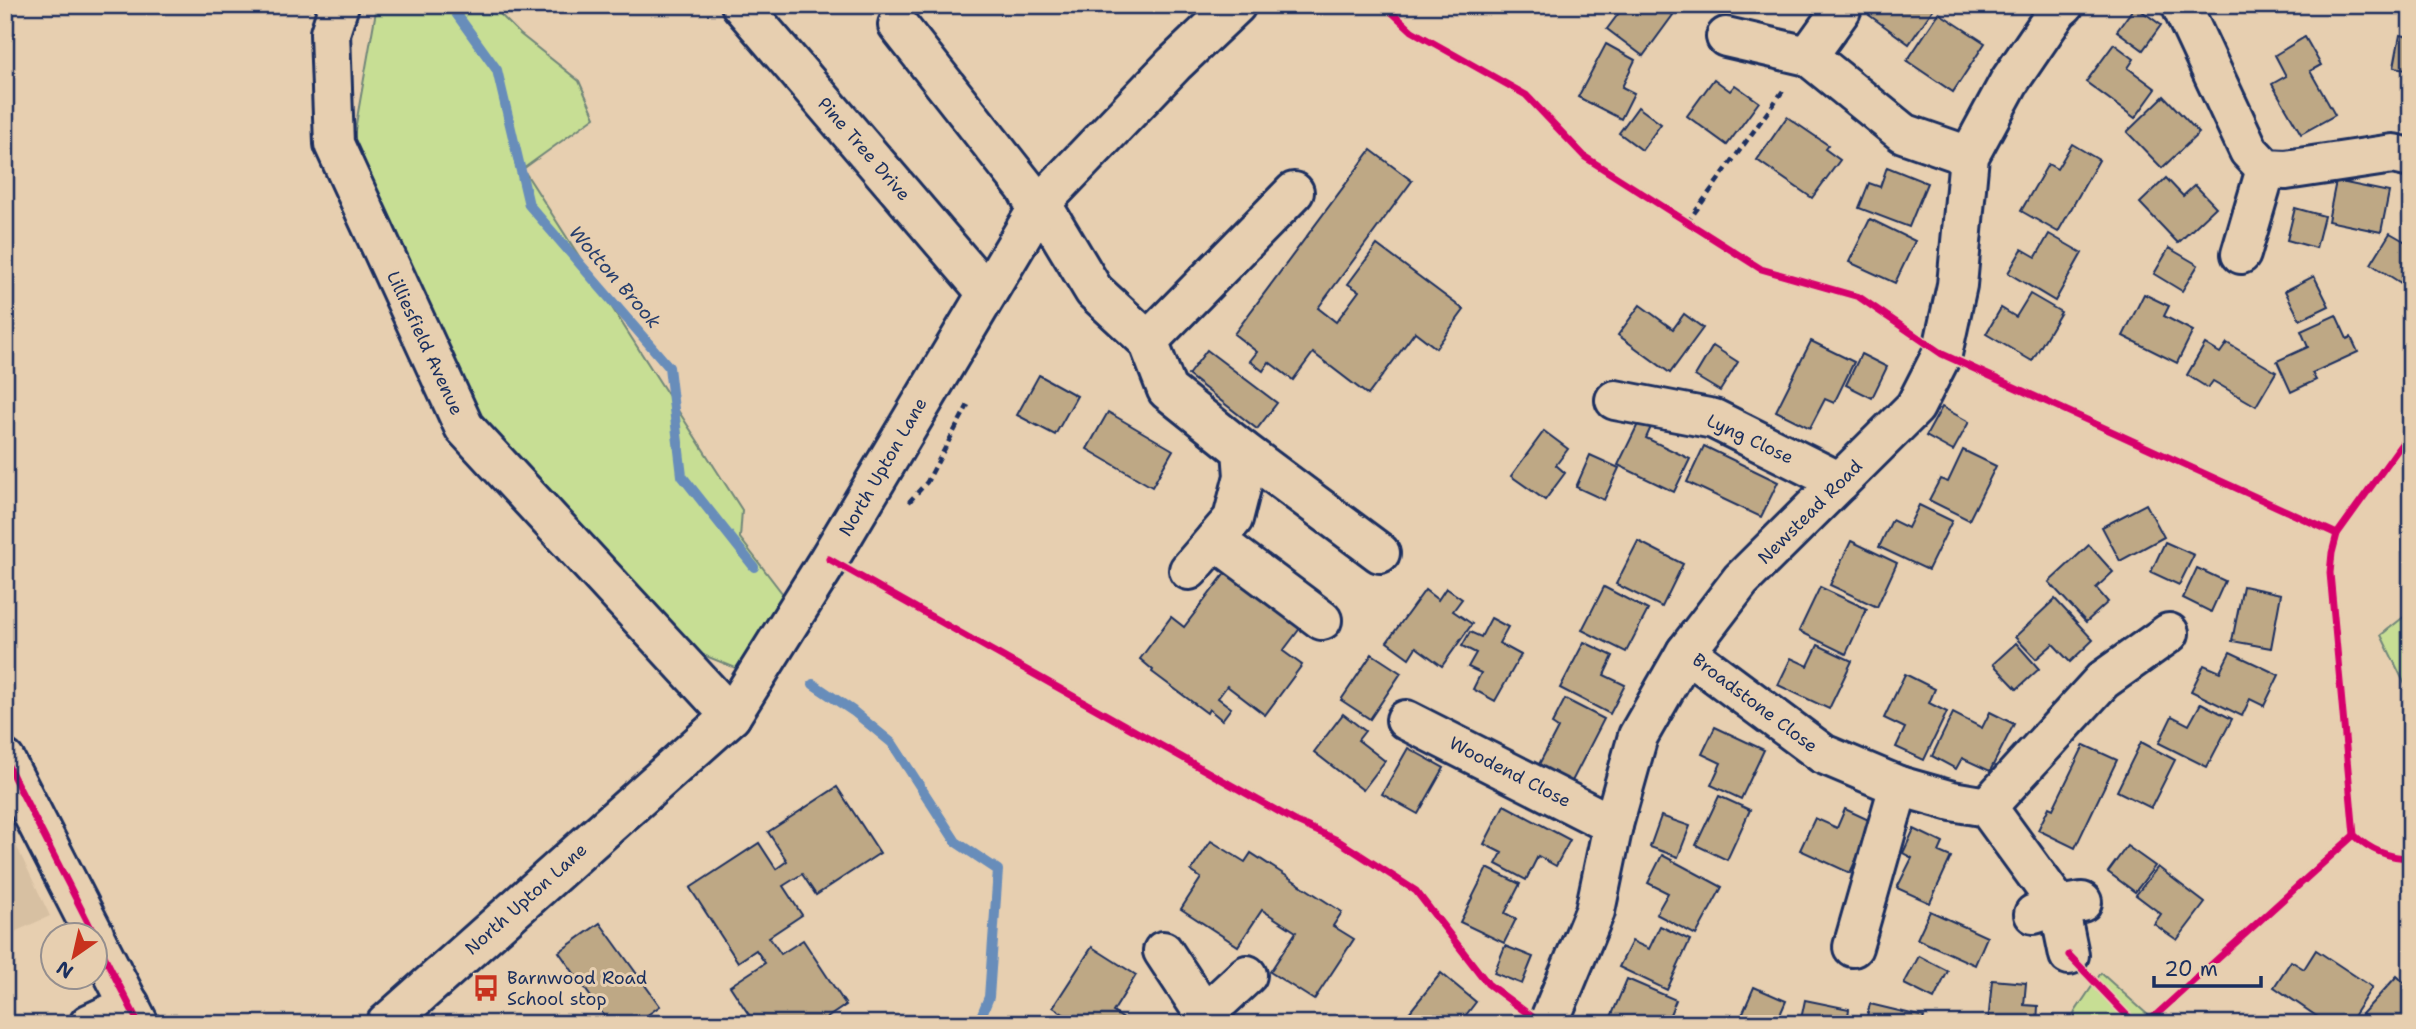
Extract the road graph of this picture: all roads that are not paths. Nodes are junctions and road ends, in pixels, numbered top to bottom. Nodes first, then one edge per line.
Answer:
1 (339, 5) edge
2 (741, 5) edge
3 (1236, 5) edge
4 (2064, 5) edge
5 (2180, 5) edge
6 (1841, 10) dead end
7 (898, 25) dead end
8 (1726, 37) dead end
9 (1808, 56) junction
10 (1969, 156) junction
11 (2411, 158) edge
12 (2266, 169) junction
13 (1294, 192) dead end
14 (1039, 206) junction
15 (2241, 254) dead end
16 (987, 293) junction
17 (1148, 341) junction
18 (1615, 400) dead end
19 (1242, 450) junction
20 (1840, 482) junction
21 (1214, 540) junction
22 (1380, 554) dead end
23 (1189, 570) dead end
24 (1322, 620) dead end
25 (2169, 633) dead end
26 (1686, 652) junction
27 (732, 716) junction
28 (1430, 722) dead end
29 (5, 760) edge
30 (1899, 786) junction
31 (1987, 807) junction
32 (1613, 825) junction
33 (86, 920) edge
34 (1852, 948) dead end
35 (1163, 951) dead end
36 (2069, 955) dead end
37 (108, 963) edge
38 (1247, 975) dead end
39 (134, 1014) edge
40 (1207, 1019) edge
41 (89, 1024) edge
42 (386, 1024) edge
43 (1548, 1024) edge

1 - 27 street, Lilliesfield Avenue
2 - 16 street, Pine Tree Drive
3 - 14 street, North Upton Lane
4 - 10 street, Newstead Road
5 - 12 street
6 - 9 street
7 - 14 street
8 - 9 street
9 - 10 street
10 - 20 street, Newstead Road
11 - 12 street
12 - 15 street
13 - 17 street
14 - 16 street, North Upton Lane
14 - 17 street
16 - 27 street, North Upton Lane
17 - 19 street
18 - 20 street, Lyng Close
19 - 21 street
19 - 22 street
20 - 26 street, Newstead Road
21 - 23 street
21 - 24 street
25 - 31 street
26 - 30 street, Broadstone Close
26 - 32 street, Newstead Road
27 - 42 street, North Upton Lane
28 - 32 street, Woodend Close
29 - 33 street
30 - 31 street, Broadstone Close
30 - 34 street
31 - 36 street
32 - 43 street, Newstead Road
35 - 40 street
37 - 39 street
38 - 40 street
39 - 41 street

